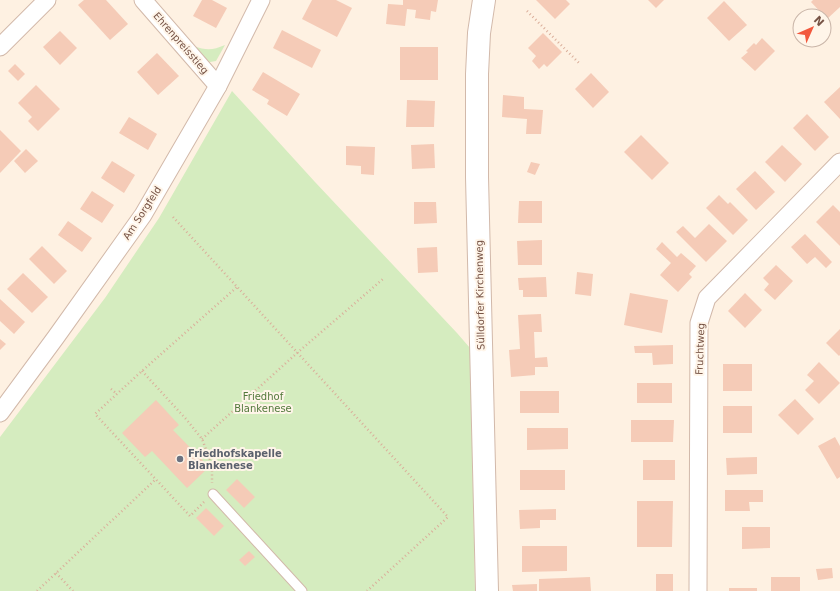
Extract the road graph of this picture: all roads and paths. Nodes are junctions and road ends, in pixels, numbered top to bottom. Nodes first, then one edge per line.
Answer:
1 (47, 0) edge
2 (143, 0) edge
3 (261, 0) edge
4 (484, 0) edge
5 (527, 11) dead end
6 (0, 47) edge
7 (580, 64) dead end
8 (218, 86) junction
9 (840, 162) edge
10 (173, 217) dead end
11 (383, 279) dead end
12 (237, 287) junction
13 (297, 353) junction
14 (142, 371) junction
15 (111, 389) dead end
16 (117, 394) junction
17 (0, 413) edge
18 (202, 439) junction
19 (156, 479) junction
20 (213, 494) junction
21 (56, 573) junction
22 (37, 591) edge
23 (73, 591) edge
24 (302, 591) edge
25 (366, 591) edge
26 (487, 591) edge
27 (698, 591) edge

1 - 6 street
2 - 8 street, Ehrenpreisstieg
3 - 8 street, Am Sorgfeld
4 - 26 street, Sülldorfer Kirchenweg
5 - 7 path
8 - 17 street, Am Sorgfeld
9 - 27 street, Fruchtweg
10 - 12 path
11 - 13 path
12 - 13 path
12 - 14 path
13 - 18 path
13 - 25 path
14 - 16 path
14 - 18 path
15 - 16 path
16 - 19 path
18 - 20 path
19 - 20 path
19 - 21 path
20 - 24 lane
21 - 22 path
21 - 23 path

